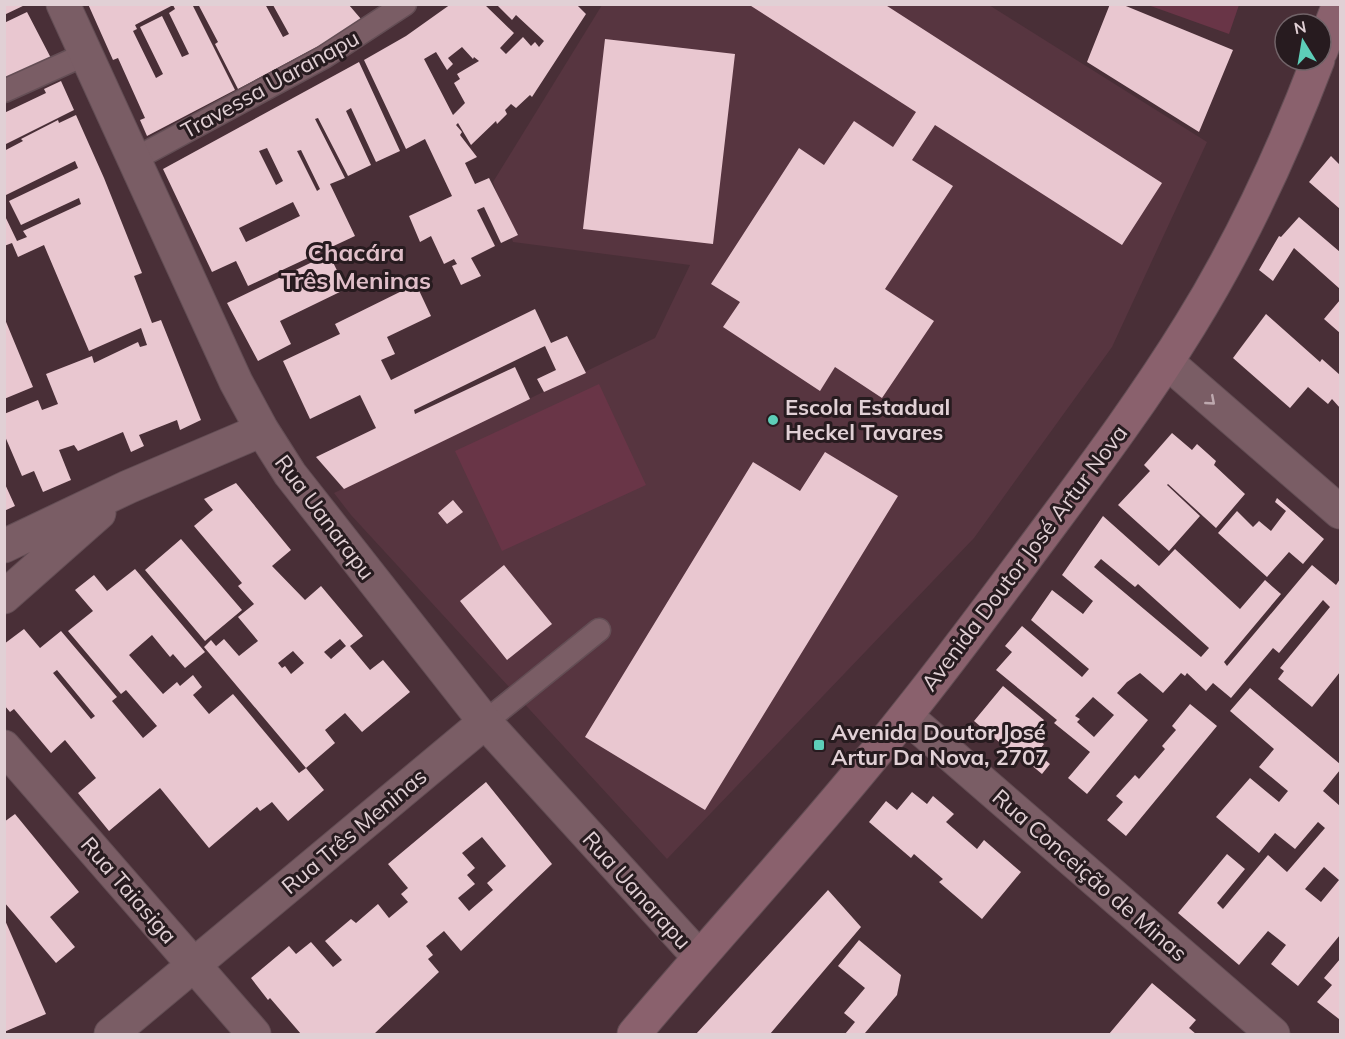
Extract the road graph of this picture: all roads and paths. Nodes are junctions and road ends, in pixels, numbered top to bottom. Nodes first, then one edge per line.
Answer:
1 (63, 4) edge
2 (405, 4) edge
3 (1339, 4) edge
4 (1333, 20) edge
5 (86, 54) junction
6 (1313, 72) edge
7 (4, 91) edge
8 (133, 160) junction
9 (1167, 363) junction
10 (262, 430) junction
11 (128, 488) junction
12 (1341, 512) edge
13 (4, 546) edge
14 (4, 597) edge
15 (598, 630) dead end
16 (906, 716) junction
17 (485, 722) junction
18 (4, 747) edge
19 (699, 957) junction
20 (194, 964) junction
21 (111, 1035) edge
22 (254, 1035) edge
23 (634, 1035) edge
24 (1273, 1035) edge

1 - 5 street, Rua Uanarapu
2 - 8 lane, Travessa Uaranapu
3 - 4 main road
5 - 7 lane
5 - 8 street, Rua Uanarapu
6 - 9 main road, Avenida Doutor José Artur Nova
8 - 10 street, Rua Uanarapu
9 -> 12 street
9 - 16 main road, Avenida Doutor José Artur Nova
10 - 11 street
10 - 17 street, Rua Uanarapu
11 - 13 street
11 - 14 street
15 - 17 lane, Rua Três Meninas
16 - 19 main road, Avenida Doutor José Artur Nova
16 - 24 street, Rua Conceição de Minas
17 - 19 street, Rua Uanarapu
17 - 20 street, Rua Três Meninas
18 - 20 street, Rua Taiasiga
19 - 23 main road, Avenida Doutor José Artur Nova
20 - 21 street, Rua Três Meninas
20 - 22 street, Rua Taiasiga

